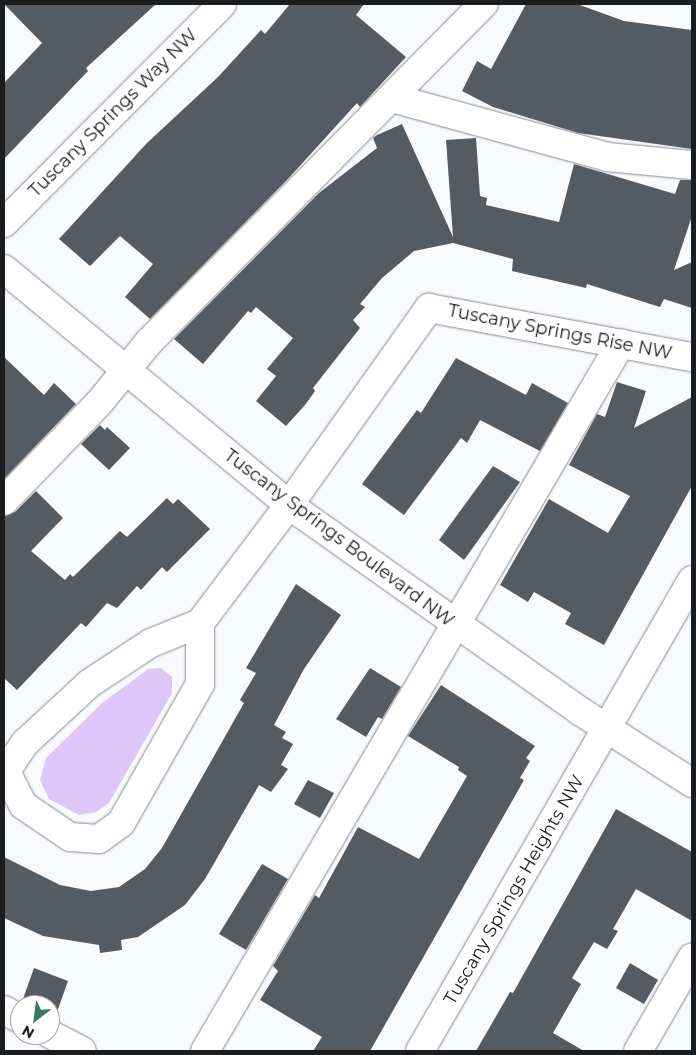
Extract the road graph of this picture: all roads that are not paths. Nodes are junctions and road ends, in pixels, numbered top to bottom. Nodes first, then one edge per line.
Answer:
1 (222, 4) edge
2 (484, 4) edge
3 (392, 98) junction
4 (692, 165) edge
5 (4, 223) edge
6 (4, 269) edge
7 (621, 343) junction
8 (692, 358) edge
9 (125, 372) junction
10 (4, 501) edge
11 (289, 505) junction
12 (692, 580) edge
13 (200, 623) junction
14 (456, 625) junction
15 (608, 729) junction
16 (692, 783) edge
17 (692, 958) edge
18 (60, 1039) edge
19 (82, 1051) edge
20 (206, 1051) edge
21 (420, 1051) edge
22 (638, 1051) edge

1 - 5 street, Tuscany Springs Way NW
2 - 3 street
3 - 4 street
3 - 9 street
6 - 9 street, Tuscany Springs Boulevard NW
7 - 8 street, Tuscany Springs Rise NW
7 - 11 street, Tuscany Springs Rise NW
7 - 14 street
9 - 10 street
9 - 11 street, Tuscany Springs Boulevard NW
11 - 13 street
11 - 14 street, Tuscany Springs Boulevard NW
12 - 15 street, Tuscany Springs Heights NW
13 - 13 street
14 - 15 street, Tuscany Springs Boulevard NW
14 - 20 street
15 - 16 street, Tuscany Springs Boulevard NW
15 - 21 street, Tuscany Springs Heights NW
17 - 22 street
18 - 19 street

